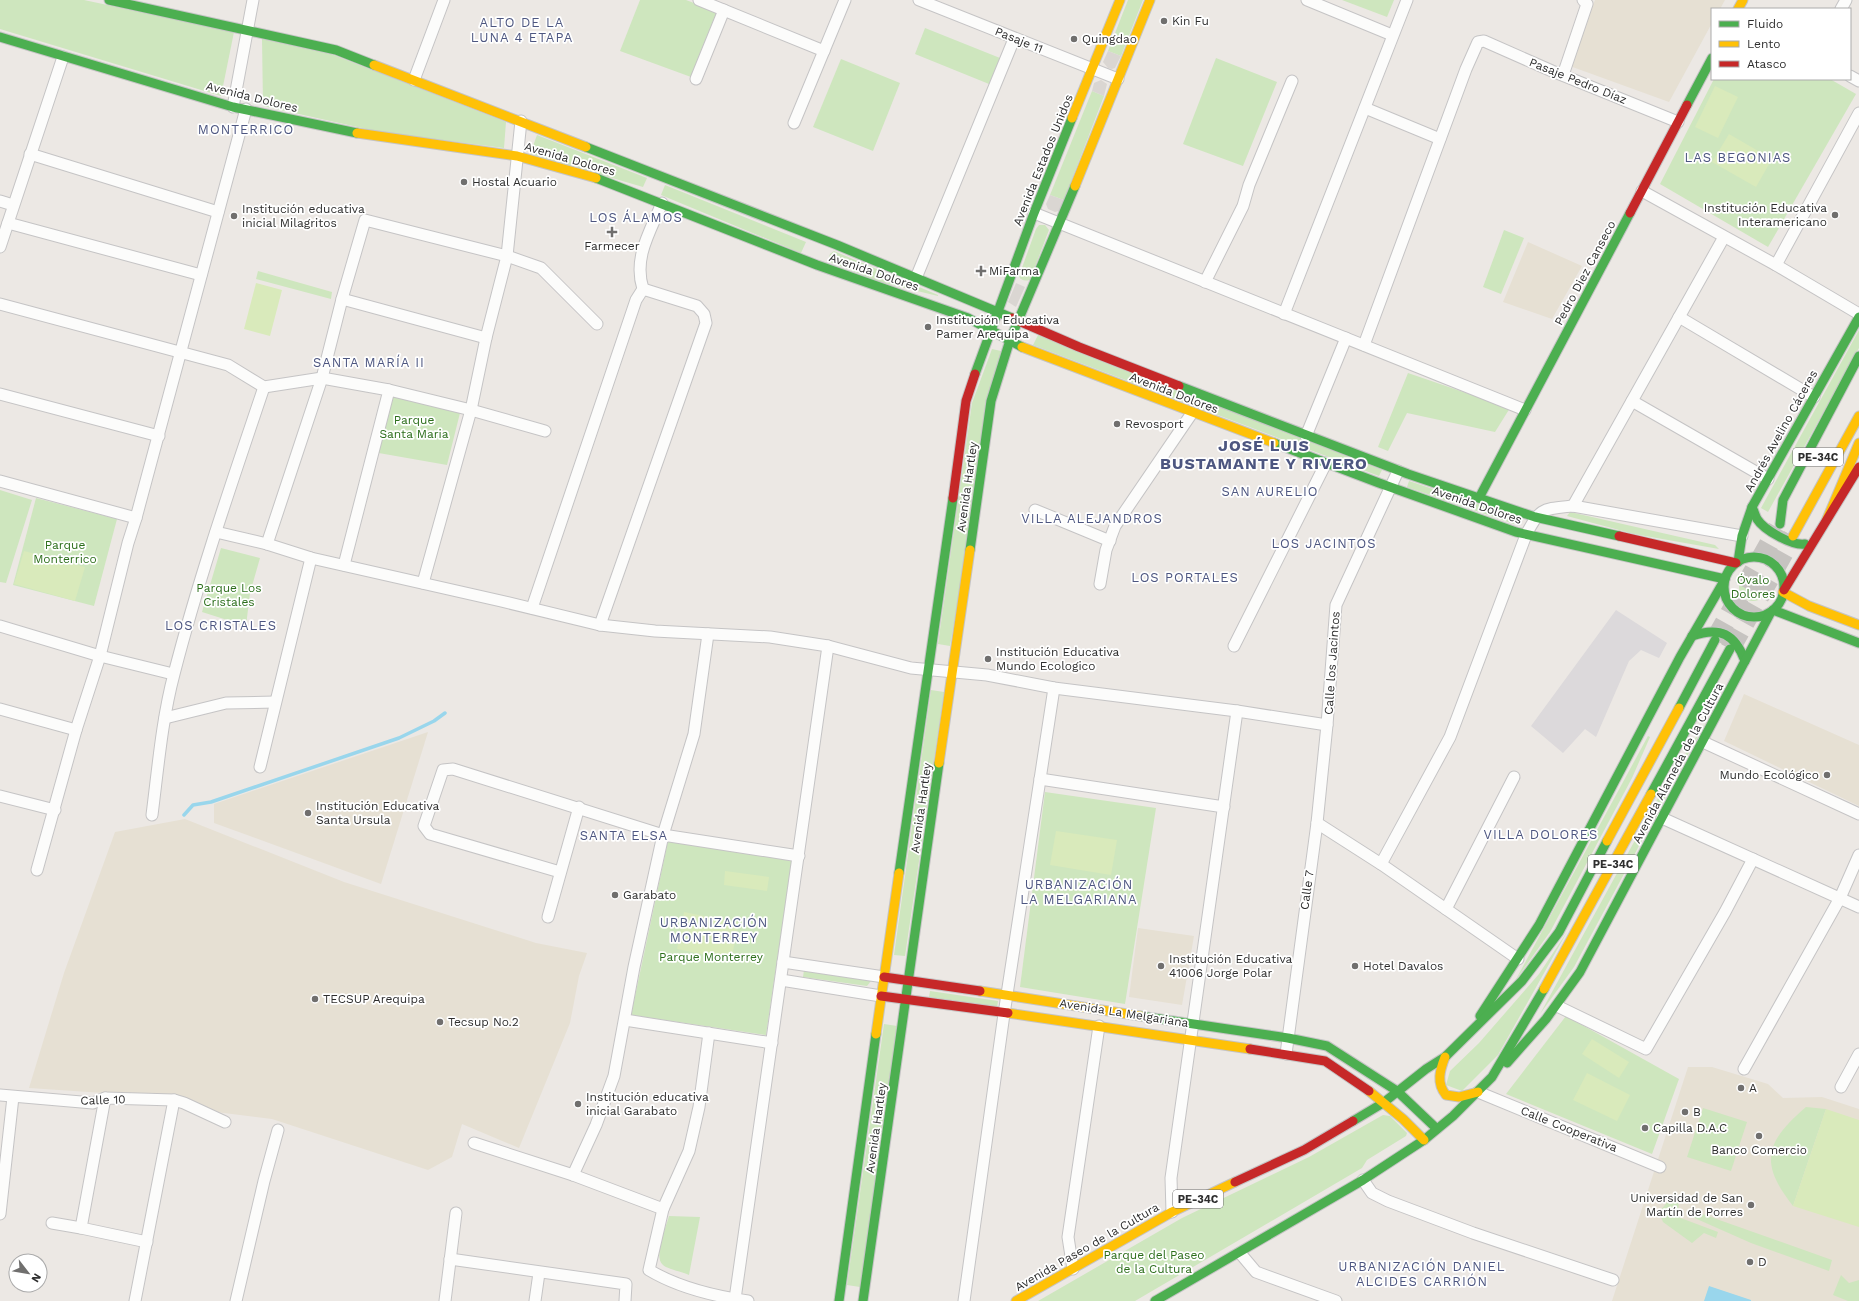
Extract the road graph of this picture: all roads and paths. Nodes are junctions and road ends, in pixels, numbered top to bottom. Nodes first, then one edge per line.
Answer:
1 (109, 0) edge
2 (253, 0) edge
3 (444, 0) edge
4 (699, 0) edge
5 (845, 0) edge
6 (919, 0) edge
7 (1120, 0) edge
8 (1150, 0) edge
9 (1308, 0) edge
10 (1407, 0) edge
11 (1583, 0) edge
12 (724, 10) junction
13 (246, 29) junction
14 (1392, 35) junction
15 (0, 37) edge
16 (1014, 38) junction
17 (824, 51) junction
18 (62, 56) junction
19 (1711, 60) edge
20 (1092, 70) junction
21 (1563, 75) junction
22 (696, 79) dead end
23 (1118, 79) junction
24 (414, 80) junction
25 (1292, 81) dead end
26 (233, 106) junction
27 (1365, 108) junction
28 (246, 109) junction
29 (1859, 113) edge
30 (521, 121) junction
31 (1678, 122) junction
32 (794, 123) dead end
33 (1440, 139) junction
34 (30, 154) junction
35 (517, 156) junction
36 (1642, 191) junction
37 (660, 192) junction
38 (0, 201) edge
39 (13, 205) junction
40 (218, 212) junction
41 (1034, 214) junction
42 (8, 223) junction
43 (1059, 224) junction
44 (1724, 237) junction
45 (0, 247) edge
46 (824, 247) junction
47 (507, 256) junction
48 (817, 265) junction
49 (1776, 265) junction
50 (1012, 270) junction
51 (201, 275) junction
52 (916, 278) junction
53 (1037, 279) junction
54 (1205, 282) junction
55 (643, 289) junction
56 (342, 299) junction
57 (0, 304) edge
58 (998, 312) junction
59 (1284, 314) junction
60 (1859, 314) edge
61 (1679, 316) junction
62 (1859, 317) edge
63 (1019, 321) junction
64 (597, 324) dead end
65 (991, 330) junction
66 (486, 338) junction
67 (1346, 338) junction
68 (1010, 340) junction
69 (1364, 345) junction
70 (182, 353) junction
71 (1859, 356) edge
72 (322, 378) junction
73 (264, 387) junction
74 (389, 390) junction
75 (0, 394) edge
76 (1814, 397) junction
77 (1632, 401) junction
78 (471, 410) junction
79 (1525, 410) junction
80 (1192, 413) junction
81 (1859, 416) edge
82 (545, 431) dead end
83 (159, 436) junction
84 (1306, 436) junction
85 (1859, 443) edge
86 (1326, 463) junction
87 (1859, 468) edge
88 (1398, 470) junction
89 (1768, 479) junction
90 (0, 481) edge
91 (1390, 487) junction
92 (1795, 497) dead end
93 (1479, 498) junction
94 (1573, 506) junction
95 (1752, 507) junction
96 (1035, 510) dead end
97 (1535, 517) junction
98 (136, 518) junction
99 (1827, 518) junction
100 (216, 532) junction
101 (1526, 535) junction
102 (1742, 536) junction
103 (1793, 536) tunnel mouth
104 (1814, 539) junction
105 (1110, 541) junction
106 (267, 544) junction
107 (311, 558) junction
108 (1737, 562) junction
109 (344, 565) junction
110 (1724, 580) junction
111 (423, 583) junction
112 (1100, 584) dead end
113 (1783, 591) junction
114 (532, 608) junction
115 (1772, 611) junction
116 (600, 625) junction
117 (1859, 625) edge
118 (0, 626) edge
119 (708, 634) junction
120 (1692, 636) junction
121 (1716, 640) tunnel mouth
122 (1859, 642) edge
123 (828, 646) junction
124 (1234, 646) dead end
125 (1730, 649) tunnel mouth
126 (100, 656) junction
127 (1745, 661) junction
128 (929, 670) junction
129 (953, 673) junction
130 (173, 674) junction
131 (1054, 688) junction
132 (275, 702) junction
133 (0, 709) edge
134 (1238, 711) junction
135 (165, 718) junction
136 (1327, 725) junction
137 (76, 730) junction
138 (1703, 742) junction
139 (260, 767) dead end
140 (1514, 776) dead end
141 (1040, 779) junction
142 (0, 796) edge
143 (579, 807) junction
144 (1224, 808) junction
145 (55, 810) junction
146 (152, 814) dead end
147 (1859, 814) edge
148 (1662, 818) junction
149 (1317, 823) junction
150 (663, 835) junction
151 (1859, 855) edge
152 (799, 856) junction
153 (1753, 859) junction
154 (1381, 864) junction
155 (38, 870) dead end
156 (560, 872) junction
157 (1840, 898) junction
158 (1859, 907) edge
159 (1446, 909) junction
160 (548, 917) dead end
161 (1518, 959) junction
162 (783, 962) junction
163 (884, 977) junction
164 (781, 980) junction
165 (908, 980) junction
166 (1007, 995) junction
167 (881, 996) junction
168 (906, 999) junction
169 (1557, 1006) junction
170 (1004, 1014) junction
171 (625, 1020) junction
172 (1193, 1023) junction
173 (1099, 1026) junction
174 (1471, 1032) junction
175 (709, 1033) junction
176 (1288, 1038) junction
177 (1191, 1041) junction
178 (772, 1043) junction
179 (1286, 1054) junction
180 (1859, 1054) edge
181 (1445, 1057) junction
182 (1744, 1069) dead end
183 (1492, 1077) junction
184 (1841, 1087) dead end
185 (1397, 1091) junction
186 (1478, 1092) junction
187 (0, 1095) edge
188 (13, 1097) junction
189 (105, 1098) junction
190 (174, 1100) junction
191 (1383, 1103) junction
192 (225, 1122) dead end
193 (1437, 1129) junction
194 (278, 1130) dead end
195 (1424, 1140) junction
196 (474, 1143) dead end
197 (1660, 1167) dead end
198 (573, 1175) junction
199 (1363, 1180) junction
200 (663, 1209) junction
201 (1172, 1212) junction
202 (456, 1213) dead end
203 (0, 1214) edge
204 (52, 1223) dead end
205 (81, 1228) junction
206 (147, 1242) junction
207 (1240, 1253) junction
208 (450, 1259) junction
209 (1074, 1269) junction
210 (539, 1273) junction
211 (1614, 1280) dead end
212 (736, 1299) junction
213 (135, 1301) edge
214 (236, 1301) edge
215 (445, 1301) edge
216 (535, 1301) edge
217 (625, 1301) edge
218 (748, 1301) edge
219 (839, 1301) edge
220 (863, 1301) edge
221 (964, 1301) edge
222 (1016, 1301) edge
223 (1155, 1301) edge
224 (1336, 1301) edge

1 - 13 main road, Avenida Dolores
2 - 13 street
3 - 24 street
4 - 12 street
5 - 17 street
6 - 16 street, Pasaje 11
7 - 20 main road, Avenida Estados Unidos
8 - 23 main road
9 - 14 street
10 - 14 street
11 - 21 street
12 - 17 street
12 - 22 street
13 - 24 main road, Avenida Dolores
13 - 26 street
14 - 27 street
15 - 18 main road, Avenida Dolores
16 - 20 street, Pasaje 11
16 - 52 street
17 - 32 street
18 - 26 main road, Avenida Dolores
18 - 34 street
19 - 31 main road, Pedro Diez Canseco
20 - 23 street, Pasaje 11
20 - 41 main road, Avenida Estados Unidos
21 - 31 street, Pasaje Pedro Díaz
21 - 33 street, Pasaje Pedro Díaz
23 - 43 main road
24 - 30 main road, Avenida Dolores
25 - 54 street
26 - 28 main road, Avenida Dolores
27 - 33 street
27 - 59 street
28 - 35 main road, Avenida Dolores
28 - 40 street
29 - 49 street
30 - 35 street
30 - 37 main road, Avenida Dolores
31 - 36 main road, Pedro Diez Canseco
33 - 69 street
34 - 39 street
34 - 40 street
35 - 37 main road, Avenida Dolores
35 - 47 street
36 - 44 street
36 - 79 main road, Pedro Diez Canseco
37 - 46 main road, Avenida Dolores
37 - 48 main road, Avenida Dolores
37 - 55 street
38 - 39 street
39 - 42 street
40 - 51 street
41 - 43 street
41 - 50 main road, Avenida Estados Unidos
42 - 45 street
42 - 51 street
43 - 53 main road
43 - 54 street
44 - 49 street
44 - 61 street
46 - 48 main road
46 - 52 main road, Avenida Dolores
47 - 56 street
47 - 64 street
47 - 66 street
48 - 65 main road, Avenida Dolores
49 - 60 street
50 - 53 main road
50 - 58 main road, Avenida Estados Unidos
51 - 70 street
52 - 58 main road, Avenida Dolores
53 - 63 main road
54 - 59 street
55 - 114 street
55 - 116 street
56 - 66 street
56 - 72 street
57 - 70 street
58 - 63 main road, Avenida Dolores
58 - 65 main road, Avenida Estados Unidos
59 - 67 street
61 - 76 street
61 - 77 street
62 - 76 main road, Andrés Avelino Cáceres
63 - 68 main road, Avenida Hartley
63 - 84 main road, Avenida Dolores
65 - 68 main road, Avenida Dolores
65 - 128 main road, Avenida Hartley
66 - 78 street
67 - 69 street
67 - 84 street
68 - 80 main road, Avenida Dolores
68 - 129 main road, Avenida Hartley
69 - 79 street
70 - 73 street
70 - 83 street
71 - 92 main road
72 - 73 street
72 - 74 street
72 - 106 street
73 - 100 street
74 - 78 street
74 - 109 street
75 - 83 street
76 - 89 main road, Andrés Avelino Cáceres
77 - 89 street
77 - 94 street
78 - 82 street
78 - 111 street
79 - 93 main road, Pedro Diez Canseco
80 - 86 main road, Avenida Dolores
80 - 105 street
81 - 103 main road, PE-34C
83 - 98 street
84 - 88 main road, Avenida Dolores
85 - 99 main road
86 - 91 main road, Avenida Dolores
86 - 124 street
87 - 99 main road
88 - 91 street, Calle los Jacintos
88 - 93 main road, Avenida Dolores
89 - 95 main road, Andrés Avelino Cáceres
90 - 98 street
91 - 101 main road, Avenida Dolores
91 - 136 street, Calle los Jacintos
93 - 97 main road, Avenida Dolores
94 - 97 street
94 - 102 street
95 - 102 main road, Andrés Avelino Cáceres
95 - 104 main road
96 - 105 street
97 - 101 street
97 - 108 main road, Avenida Dolores
98 - 126 street
99 - 104 main road
100 - 106 street
100 - 130 street
101 - 110 main road, Avenida Dolores
101 - 154 street
102 - 108 main road, Andrés Avelino Cáceres
104 - 113 main road
105 - 112 street
106 - 107 street
107 - 109 street
107 - 132 street
108 - 110 main road
108 - 113 main road
109 - 111 street
110 - 115 main road
110 - 120 main road, Avenida Alameda de la Cultura
111 - 114 street
113 - 115 main road
113 - 117 main road
114 - 116 street
115 - 122 main road
115 - 127 main road, Avenida Alameda de la Cultura
116 - 119 street
118 - 126 street
119 - 123 street
119 - 150 street
120 - 127 main road
120 - 161 main road, Avenida Alameda de la Cultura
121 - 174 main road, Avenida Alameda de la Cultura / PE-34C
123 - 128 street
123 - 152 street
125 - 183 main road, Avenida Alameda de la Cultura / PE-34C
126 - 130 street
126 - 137 street
127 - 138 main road, Avenida Alameda de la Cultura
128 - 129 street
128 - 163 main road, Avenida Hartley
129 - 131 street
129 - 165 main road, Avenida Hartley
130 - 135 street
131 - 134 street
131 - 141 street
132 - 135 street
132 - 139 street
133 - 137 street
134 - 136 street
134 - 144 street
135 - 146 street
136 - 149 street, Calle 7
137 - 145 street
138 - 147 street
138 - 148 main road, Avenida Alameda de la Cultura
140 - 159 street
141 - 144 street
141 - 166 street
142 - 145 street
143 - 150 street
143 - 156 street
143 - 156 street
144 - 172 street
145 - 155 street
148 - 153 street
148 - 169 main road, Avenida Alameda de la Cultura
149 - 154 street
149 - 176 street, Calle 7
150 - 152 street
150 - 171 street
151 - 157 street
152 - 162 street
153 - 157 street
153 - 169 street
154 - 159 street
156 - 160 street
157 - 158 street
157 - 182 street
159 - 161 street
161 - 174 main road, Avenida Alameda de la Cultura
162 - 163 street, Avenida La Melgariana
162 - 164 street
163 - 165 main road, Avenida La Melgariana
163 - 167 main road, Avenida Hartley
164 - 167 street, Avenida La Melgariana
164 - 178 street
165 - 166 main road, Avenida La Melgariana
165 - 168 main road, Avenida Hartley
166 - 170 street
166 - 172 main road, Avenida La Melgariana
167 - 168 main road, Avenida La Melgariana
167 - 219 main road, Avenida Hartley
168 - 170 main road, Avenida La Melgariana
168 - 220 main road, Avenida Hartley
169 - 183 main road, Avenida Alameda de la Cultura
170 - 173 main road, Avenida La Melgariana
170 - 221 street
171 - 175 street
171 - 198 street
172 - 176 main road, Avenida La Melgariana
172 - 177 street
173 - 177 main road, Avenida La Melgariana
173 - 209 street
174 - 181 main road, Avenida Alameda de la Cultura / PE-34C
175 - 178 street
175 - 200 street
176 - 179 street, Calle 7
176 - 185 main road, Avenida La Melgariana
177 - 179 main road, Avenida La Melgariana
177 - 201 street
178 - 212 street
179 - 191 main road, Avenida La Melgariana
180 - 184 street
181 - 185 main road, Avenida Alameda de la Cultura / PE-34C
181 - 186 main road
183 - 186 main road, Avenida Alameda de la Cultura / PE-34C
185 - 191 main road, Avenida Alameda de la Cultura / PE-34C
185 - 193 main road, Avenida La Melgariana
186 - 193 main road, Avenida Alameda de la Cultura / PE-34C
186 - 197 street, Calle Cooperativa
187 - 188 street, Calle 10
188 - 189 street, Calle 10
188 - 203 street
189 - 190 street, Calle 10
189 - 205 street
190 - 192 street, Calle 10
190 - 206 street
191 - 195 main road, Avenida La Melgariana
191 - 201 main road, Avenida Paseo de la Cultura / PE-34C
193 - 195 main road, Avenida Alameda de la Cultura / PE-34C
194 - 214 street
195 - 199 main road, PE-34C
196 - 198 street
198 - 200 street
199 - 207 main road, PE-34C
199 - 211 street
200 - 212 street
201 - 209 main road, Avenida Paseo de la Cultura / PE-34C
202 - 208 street
204 - 205 street
205 - 206 street
206 - 213 street
207 - 223 main road, PE-34C
207 - 224 street
208 - 210 street
208 - 215 street
209 - 222 main road, Avenida Paseo de la Cultura / PE-34C
210 - 216 street
210 - 217 street
212 - 218 street

